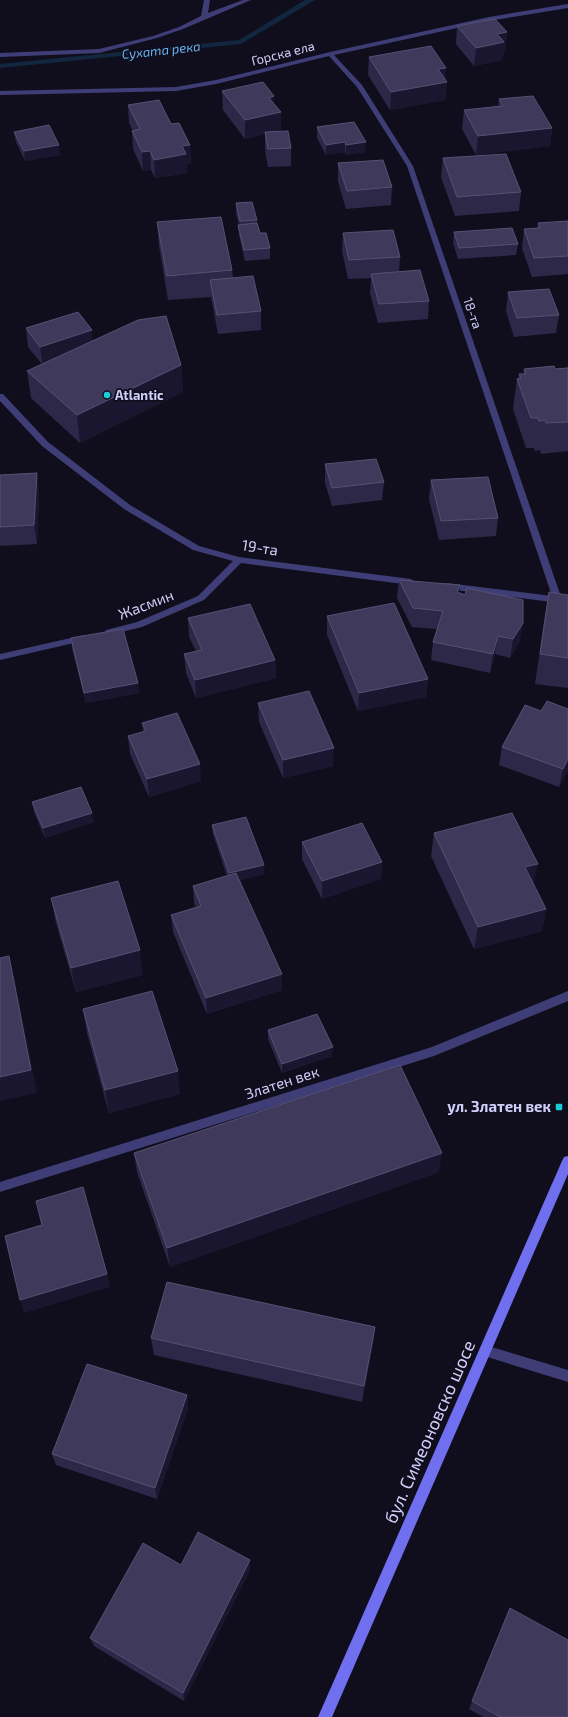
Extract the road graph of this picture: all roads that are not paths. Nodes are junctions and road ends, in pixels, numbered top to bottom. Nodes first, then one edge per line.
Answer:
1 (206, 0) edge
2 (248, 0) edge
3 (568, 6) edge
4 (204, 17) junction
5 (330, 54) junction
6 (0, 55) edge
7 (0, 93) edge
8 (0, 396) edge
9 (239, 560) junction
10 (419, 583) edge
11 (434, 585) edge
12 (557, 599) junction
13 (568, 601) edge
14 (0, 657) edge
15 (568, 996) edge
16 (568, 1161) edge
17 (0, 1187) edge
18 (485, 1351) junction
19 (568, 1376) edge
20 (324, 1717) edge

1 - 4 street
2 - 4 street
3 - 5 street, Горска ела
4 - 6 street
5 - 7 street, Горска ела
5 - 12 street, 18-та
8 - 9 street, 19-та
9 - 10 street, 19-та
9 - 14 street, Жасмин
11 - 12 street
12 - 13 street
15 - 17 street, Златен век
16 - 18 street, бул. Симеоновско шосе
18 - 19 street
18 - 20 street, бул. Симеоновско шосе

